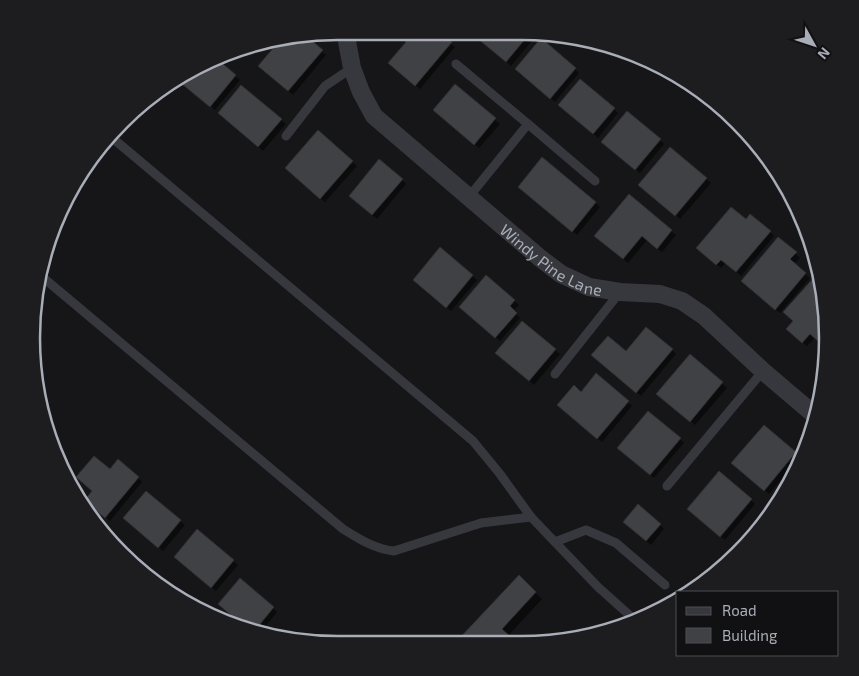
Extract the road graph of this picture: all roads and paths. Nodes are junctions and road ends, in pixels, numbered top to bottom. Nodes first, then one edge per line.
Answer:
1 (347, 40) edge
2 (456, 64) dead end
3 (352, 68) junction
4 (528, 124) junction
5 (286, 136) dead end
6 (115, 140) edge
7 (595, 181) dead end
8 (468, 198) junction
9 (46, 280) edge
10 (620, 292) junction
11 (764, 371) junction
12 (555, 374) dead end
13 (810, 411) edge
14 (667, 486) dead end
15 (531, 517) junction
16 (555, 542) junction
17 (666, 585) dead end
18 (629, 615) edge

1 - 3 street, Windy Pine Lane
2 - 4 lane
3 - 5 lane
3 - 8 street, Windy Pine Lane
4 - 7 lane
4 - 8 lane
6 - 15 lane
8 - 10 street, Windy Pine Lane
9 - 15 lane
10 - 11 street, Windy Pine Lane
10 - 12 lane
11 - 13 street, Windy Pine Lane
11 - 14 lane
15 - 16 lane
16 - 17 lane
16 - 18 lane

